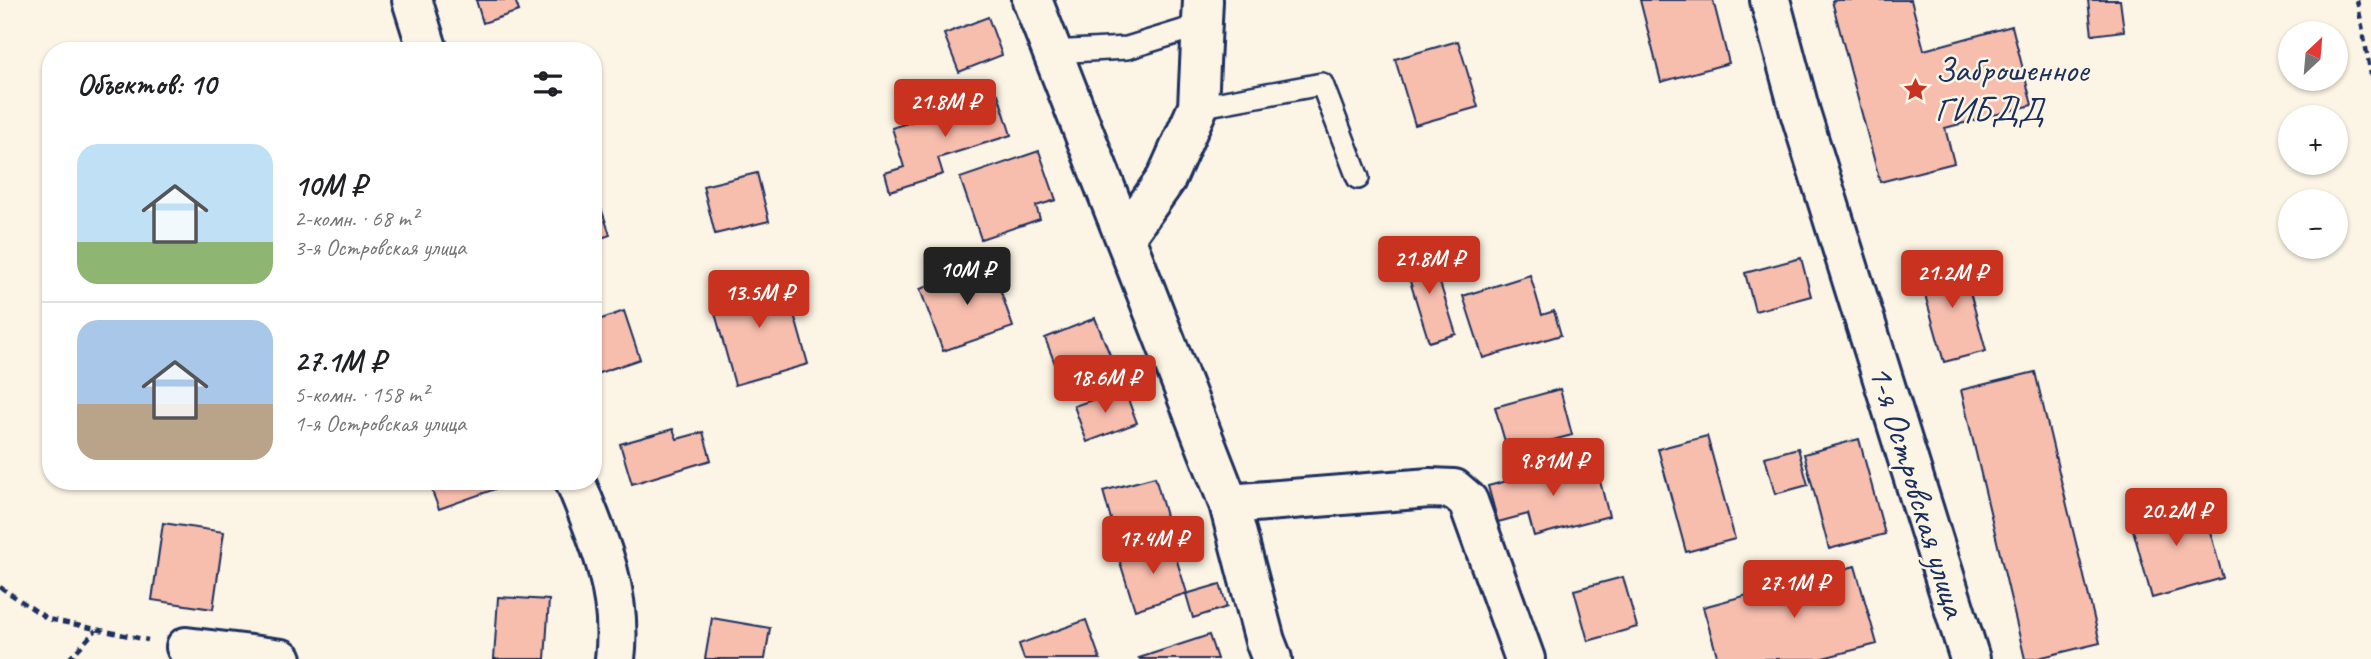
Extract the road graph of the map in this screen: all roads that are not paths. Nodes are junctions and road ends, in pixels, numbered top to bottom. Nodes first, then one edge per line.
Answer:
1 (412, 0) edge
2 (1032, 0) edge
3 (1770, 0) edge
4 (1202, 12) edge
5 (425, 42) edge
6 (1051, 52) junction
7 (1198, 107) junction
8 (1358, 178) dead end
9 (1125, 237) junction
10 (579, 490) edge
11 (1229, 504) junction
12 (187, 648) road end
13 (282, 659) edge
14 (615, 659) edge
15 (1272, 659) edge
16 (1525, 659) edge
17 (1970, 659) edge

1 - 5 street
2 - 6 street
3 - 17 street, 1-я Островская улица
4 - 6 lane
4 - 7 street
6 - 9 street
7 - 8 lane
7 - 9 street
9 - 11 street
10 - 14 street
11 - 15 street
11 - 16 street
12 - 13 street

